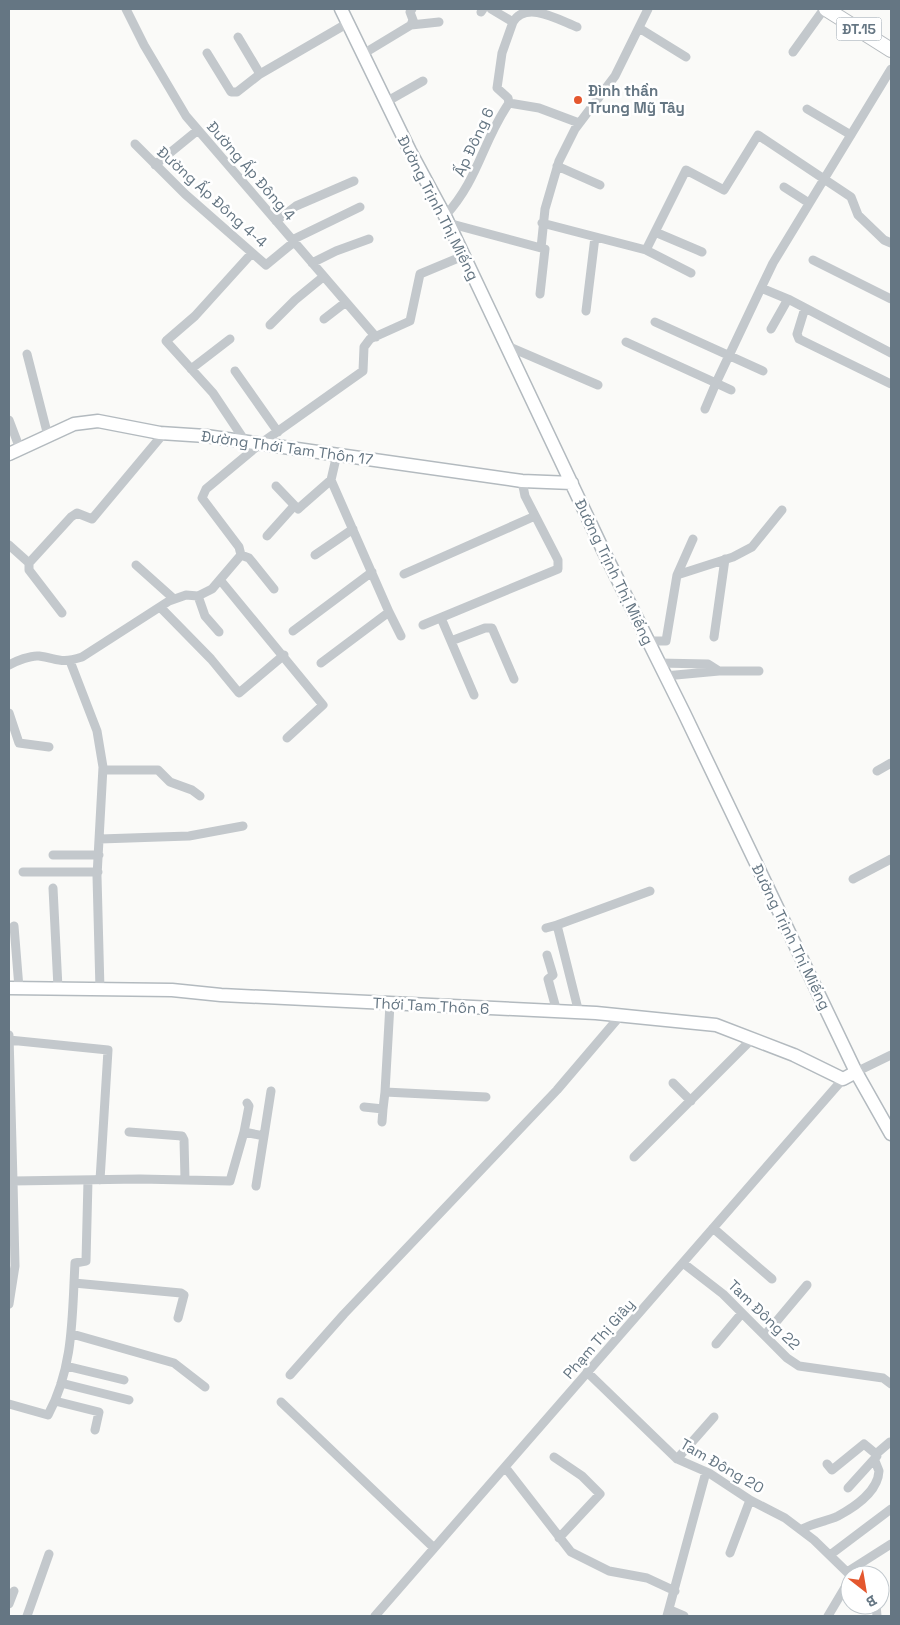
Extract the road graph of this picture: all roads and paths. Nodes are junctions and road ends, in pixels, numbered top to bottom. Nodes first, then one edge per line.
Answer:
1 (126, 9) edge
2 (341, 9) edge
3 (412, 9) edge
4 (491, 9) edge
5 (648, 9) edge
6 (825, 9) edge
7 (844, 9) edge
8 (439, 22) dead end
9 (513, 22) junction
10 (348, 23) junction
11 (411, 25) junction
12 (577, 28) dead end
13 (639, 28) junction
14 (238, 37) dead end
15 (891, 40) edge
16 (891, 50) edge
17 (793, 52) dead end
18 (207, 53) dead end
19 (362, 54) junction
20 (686, 57) dead end
21 (891, 68) edge
22 (260, 74) junction
23 (423, 81) dead end
24 (386, 102) junction
25 (509, 103) junction
26 (807, 109) dead end
27 (579, 124) junction
28 (198, 130) junction
29 (850, 135) junction
30 (135, 144) dead end
31 (155, 165) junction
32 (557, 166) junction
33 (824, 178) junction
34 (354, 181) dead end
35 (600, 185) dead end
36 (784, 187) dead end
37 (809, 203) junction
38 (360, 207) dead end
39 (276, 220) junction
40 (446, 220) junction
41 (542, 223) junction
42 (655, 232) junction
43 (595, 237) junction
44 (369, 239) dead end
45 (293, 241) junction
46 (891, 243) edge
47 (541, 248) junction
48 (646, 250) junction
49 (702, 252) dead end
50 (252, 253) junction
51 (463, 256) junction
52 (813, 260) dead end
53 (312, 263) junction
54 (691, 273) dead end
55 (323, 277) junction
56 (761, 288) junction
57 (540, 294) dead end
58 (788, 299) junction
59 (891, 299) edge
60 (346, 302) junction
61 (805, 308) junction
62 (586, 311) dead end
63 (324, 319) dead end
64 (655, 322) dead end
65 (270, 324) dead end
66 (770, 330) dead end
67 (376, 337) junction
68 (230, 339) dead end
69 (626, 342) dead end
70 (507, 346) junction
71 (891, 353) edge
72 (27, 354) dead end
73 (729, 355) junction
74 (191, 369) junction
75 (235, 371) dead end
76 (763, 371) dead end
77 (716, 383) junction
78 (891, 384) edge
79 (598, 385) dead end
80 (730, 390) dead end
81 (705, 409) dead end
82 (9, 420) edge
83 (278, 432) junction
84 (164, 433) junction
85 (48, 436) junction
86 (245, 441) junction
87 (260, 444) junction
88 (14, 452) edge
89 (337, 454) junction
90 (331, 480) junction
91 (522, 481) junction
92 (572, 483) junction
93 (276, 486) dead end
94 (294, 506) junction
95 (782, 510) dead end
96 (535, 516) junction
97 (353, 529) junction
98 (268, 536) dead end
99 (693, 539) dead end
100 (9, 544) edge
101 (241, 555) junction
102 (315, 555) dead end
103 (725, 559) junction
104 (29, 564) junction
105 (136, 565) dead end
106 (372, 572) junction
107 (404, 574) dead end
108 (677, 575) junction
109 (220, 581) junction
110 (274, 589) dead end
111 (198, 596) junction
112 (174, 600) junction
113 (160, 607) junction
114 (389, 612) junction
115 (62, 614) dead end
116 (442, 618) junction
117 (423, 625) dead end
118 (292, 631) dead end
119 (219, 632) dead end
120 (402, 636) dead end
121 (714, 637) dead end
122 (451, 641) junction
123 (647, 641) junction
124 (284, 655) junction
125 (70, 661) junction
126 (321, 662) dead end
127 (658, 663) junction
128 (9, 665) edge
129 (719, 671) junction
130 (759, 671) dead end
131 (665, 676) junction
132 (514, 679) dead end
133 (474, 695) dead end
134 (9, 713) edge
135 (287, 738) dead end
136 (49, 747) dead end
137 (891, 763) edge
138 (103, 770) junction
139 (876, 770) dead end
140 (200, 796) dead end
141 (243, 826) dead end
142 (100, 839) junction
143 (53, 855) dead end
144 (99, 855) junction
145 (891, 860) edge
146 (23, 872) dead end
147 (98, 872) junction
148 (853, 879) dead end
149 (53, 888) dead end
150 (650, 891) dead end
151 (557, 925) junction
152 (14, 926) dead end
153 (546, 928) dead end
154 (547, 955) dead end
155 (14, 988) edge
156 (58, 988) junction
157 (100, 990) junction
158 (390, 1004) junction
159 (557, 1012) junction
160 (579, 1013) junction
161 (620, 1016) junction
162 (9, 1035) edge
163 (753, 1038) junction
164 (9, 1040) edge
165 (891, 1055) edge
166 (856, 1072) junction
167 (843, 1079) junction
168 (672, 1082) dead end
169 (271, 1091) dead end
170 (385, 1092) junction
171 (486, 1097) dead end
172 (691, 1101) junction
173 (247, 1103) dead end
174 (364, 1107) dead end
175 (383, 1109) junction
176 (382, 1122) dead end
177 (129, 1132) dead end
178 (244, 1132) junction
179 (891, 1134) edge
180 (264, 1136) junction
181 (634, 1157) dead end
182 (185, 1179) junction
183 (88, 1180) junction
184 (100, 1180) junction
185 (11, 1181) edge
186 (256, 1186) dead end
187 (713, 1228) junction
188 (683, 1263) junction
189 (772, 1279) dead end
190 (74, 1283) junction
191 (807, 1285) dead end
192 (9, 1304) edge
193 (742, 1313) junction
194 (178, 1318) dead end
195 (72, 1334) junction
196 (765, 1335) junction
197 (716, 1344) dead end
198 (66, 1366) junction
199 (587, 1372) junction
200 (290, 1375) dead end
201 (124, 1380) dead end
202 (890, 1381) edge
203 (61, 1383) junction
204 (205, 1387) dead end
205 (129, 1400) dead end
206 (55, 1401) junction
207 (281, 1402) dead end
208 (9, 1404) edge
209 (714, 1417) dead end
210 (95, 1430) dead end
211 (891, 1442) edge
212 (554, 1457) dead end
213 (875, 1457) junction
214 (677, 1459) junction
215 (827, 1464) dead end
216 (504, 1467) junction
217 (706, 1472) junction
218 (848, 1488) dead end
219 (750, 1500) junction
220 (891, 1509) edge
221 (801, 1530) junction
222 (559, 1538) junction
223 (891, 1544) edge
224 (434, 1548) junction
225 (730, 1553) dead end
226 (49, 1554) dead end
227 (830, 1556) junction
228 (863, 1565) edge
229 (840, 1566) edge
230 (675, 1590) junction
231 (14, 1591) dead end
232 (840, 1593) edge
233 (9, 1604) edge
234 (669, 1613) edge
235 (27, 1616) edge
236 (375, 1616) edge
237 (684, 1616) edge
238 (828, 1616) edge

1 - 28 street, Đường Ấp Đông 4
2 - 10 street, Đường Trịnh Thị Miếng
3 - 11 street
4 - 9 street
5 - 13 street
6 - 16 main road, ĐT.15
6 - 17 street
7 - 15 main road, ĐT.15
8 - 11 street
9 - 12 street
9 - 25 street
10 - 19 street, Đường Trịnh Thị Miếng
10 - 22 street
11 - 19 street
13 - 20 street
13 - 27 street
14 - 22 street
18 - 22 street
19 - 24 street, Đường Trịnh Thị Miếng
21 - 29 street
23 - 24 street
24 - 40 street, Đường Trịnh Thị Miếng
25 - 27 street
25 - 40 street, Ấp Đông 6
26 - 29 street
27 - 32 street
28 - 31 street
28 - 39 street, Đường Ấp Đông 4
29 - 33 street
30 - 31 street, Đường Ấp Đông 4-4
31 - 50 street, Đường Ấp Đông 4-4
32 - 35 street
32 - 41 street
33 - 37 street
33 - 42 street
33 - 46 street
34 - 39 street
36 - 37 street
37 - 56 street
38 - 45 street
39 - 45 street, Đường Ấp Đông 4
40 - 47 street
40 - 51 street, Đường Trịnh Thị Miếng
41 - 43 street
41 - 47 street
42 - 48 street
42 - 49 street
43 - 48 street
43 - 62 street
44 - 53 street
45 - 50 street, Đường Ấp Đông 4-4
45 - 53 street, Đường Ấp Đông 4
47 - 57 street
48 - 54 street
50 - 74 street
51 - 67 street
51 - 70 street, Đường Trịnh Thị Miếng
52 - 59 street
53 - 55 street, Đường Ấp Đông 4
55 - 60 street, Đường Ấp Đông 4
55 - 65 street
56 - 58 street
56 - 73 street
58 - 61 street
58 - 66 street
60 - 63 street
60 - 67 street, Đường Ấp Đông 4
61 - 71 street
61 - 78 street
64 - 73 street
67 - 83 street
68 - 74 street
69 - 77 street
70 - 79 street
70 - 92 street, Đường Trịnh Thị Miếng
72 - 85 street
73 - 76 street
73 - 77 street
74 - 86 street
75 - 83 street
77 - 80 street
77 - 81 street
82 - 88 street
83 - 87 street
84 - 85 street, Đường Thới Tam Thôn 17
84 - 86 street, Đường Thới Tam Thôn 17
84 - 104 street
85 - 88 street, Đường Thới Tam Thôn 17
86 - 87 street, Đường Thới Tam Thôn 17
87 - 89 street, Đường Thới Tam Thôn 17
87 - 101 street
89 - 90 street
89 - 91 street, Đường Thới Tam Thôn 17
90 - 94 street
90 - 97 street
91 - 92 street, Đường Thới Tam Thôn 17
91 - 96 street
92 - 123 street, Đường Trịnh Thị Miếng
93 - 94 street
94 - 98 street
95 - 103 street
96 - 107 street
96 - 116 street
97 - 102 street
97 - 106 street
99 - 108 street
100 - 104 street
101 - 109 street
101 - 110 street
103 - 108 street
103 - 121 street
104 - 115 street
105 - 112 street
106 - 114 street
106 - 118 street
108 - 123 street
109 - 111 street
109 - 124 street
111 - 112 street
111 - 119 street
112 - 113 street
113 - 124 street
113 - 125 street
114 - 120 street
114 - 126 street
116 - 117 street
116 - 122 street
122 - 132 street
122 - 133 street
123 - 127 street, Đường Trịnh Thị Miếng
124 - 135 street
125 - 128 street
125 - 138 street
127 - 129 street
127 - 131 street, Đường Trịnh Thị Miếng
129 - 130 street
129 - 131 street
131 - 166 street, Đường Trịnh Thị Miếng
134 - 136 street
137 - 139 street
138 - 140 street
138 - 142 street
141 - 142 street
142 - 144 street
143 - 144 street
144 - 147 street
145 - 148 street
146 - 147 street
147 - 157 street
149 - 156 street
150 - 151 street
151 - 153 street
151 - 160 street
152 - 155 street
154 - 159 street
155 - 156 street, Thới Tam Thôn 6
156 - 157 street, Thới Tam Thôn 6
157 - 158 street, Thới Tam Thôn 6
158 - 159 street, Thới Tam Thôn 6
158 - 170 street
159 - 160 street, Thới Tam Thôn 6
160 - 161 street, Thới Tam Thôn 6
161 - 163 street, Thới Tam Thôn 6
161 - 200 street
162 - 164 street
163 - 167 street, Thới Tam Thôn 6
163 - 172 street
164 - 184 street
164 - 185 street
165 - 166 street
166 - 167 street
166 - 179 street, Đường Trịnh Thị Miếng
167 - 187 street, Phạm Thị Giây
168 - 172 street
169 - 180 street
170 - 171 street
170 - 175 street
172 - 181 street
173 - 178 street
174 - 175 street
175 - 176 street
177 - 182 street
178 - 180 street
178 - 182 street
180 - 186 street
182 - 184 street
183 - 184 street
183 - 185 street
183 - 190 street
185 - 192 street
187 - 188 street, Phạm Thị Giây
187 - 189 street
188 - 193 street, Tam Đông 22
188 - 199 street, Phạm Thị Giây
190 - 194 street
190 - 195 street
191 - 196 street
193 - 196 street, Tam Đông 22
193 - 197 street
195 - 198 street
195 - 204 street
196 - 202 street, Tam Đông 22
198 - 201 street
198 - 203 street
199 - 214 street, Tam Đông 20
199 - 216 street, Phạm Thị Giây
203 - 205 street
203 - 206 street
206 - 208 street
206 - 210 street
207 - 224 street
209 - 214 street
211 - 213 street
212 - 222 street
213 - 215 street
213 - 218 street
213 - 221 street
214 - 217 street, Tam Đông 20
216 - 222 street
216 - 224 street, Phạm Thị Giây
217 - 219 street, Tam Đông 20
217 - 230 street
219 - 221 street, Tam Đông 20
219 - 225 street
220 - 227 street
221 - 227 street, Tam Đông 20
222 - 230 street
223 - 228 street
224 - 236 street, Phạm Thị Giây
226 - 235 street
227 - 229 street, Tam Đông 20
230 - 234 street
231 - 233 street
232 - 238 street
234 - 237 street

